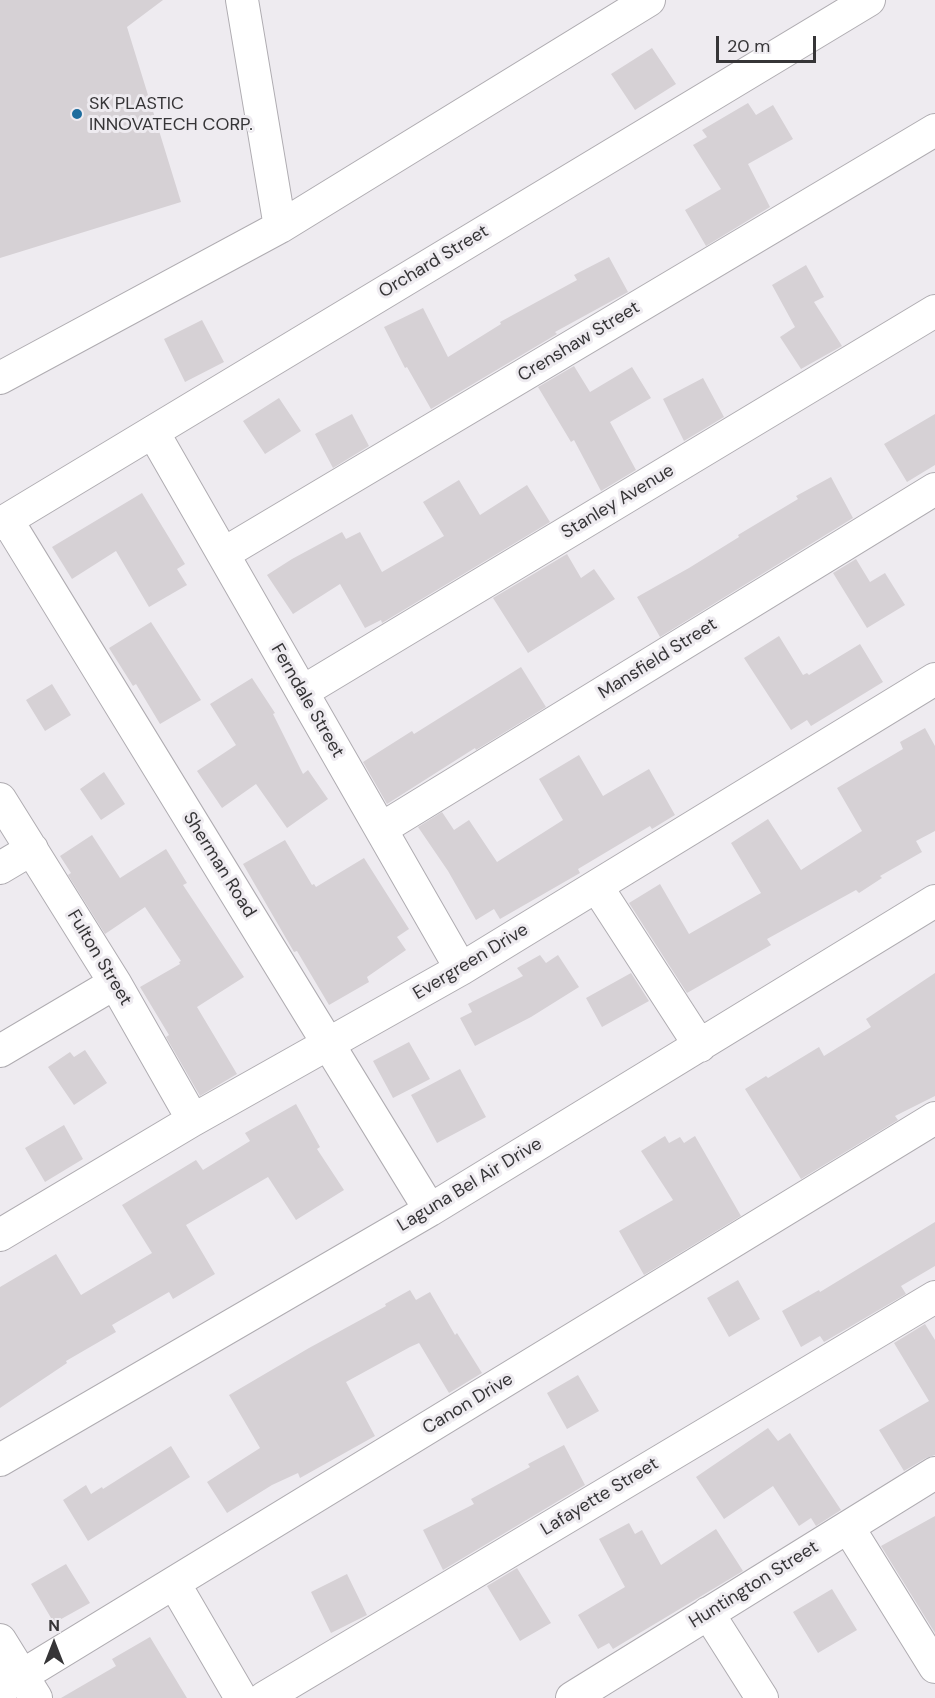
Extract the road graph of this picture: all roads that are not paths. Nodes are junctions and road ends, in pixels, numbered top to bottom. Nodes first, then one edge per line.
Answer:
1 (242, 0) edge
2 (649, 0) edge
3 (869, 0) edge
4 (935, 130) edge
5 (280, 227) junction
6 (935, 311) edge
7 (0, 378) edge
8 (153, 432) junction
9 (935, 489) edge
10 (4, 522) edge
11 (223, 554) junction
12 (935, 679) edge
13 (302, 692) junction
14 (0, 799) edge
15 (381, 829) junction
16 (32, 849) junction
17 (0, 868) edge
18 (597, 887) junction
19 (935, 901) edge
20 (461, 969) junction
21 (115, 983) junction
22 (328, 1044) junction
23 (700, 1046) junction
24 (0, 1052) edge
25 (935, 1118) edge
26 (193, 1120) junction
27 (430, 1210) junction
28 (0, 1235) edge
29 (935, 1297) edge
30 (0, 1460) edge
31 (935, 1473) edge
32 (848, 1527) junction
33 (174, 1583) junction
34 (708, 1613) junction
35 (0, 1640) edge
36 (935, 1667) edge
37 (19, 1687) edge
38 (578, 1697) edge
39 (241, 1698) edge
40 (264, 1698) edge
41 (762, 1698) edge

1 - 5 street
2 - 5 street
3 - 8 street, Orchard Street
4 - 11 street, Crenshaw Street
5 - 7 street
6 - 13 street, Stanley Avenue
8 - 10 street, Orchard Street
8 - 11 street, Ferndale Street
9 - 15 street, Mansfield Street
10 - 22 street, Sherman Road
11 - 13 street, Ferndale Street
12 - 18 street, Evergreen Drive
13 - 15 street, Ferndale Street
14 - 16 street, Fulton Street
15 - 20 street, Ferndale Street
16 - 17 street
16 - 21 street, Fulton Street
18 - 20 street, Evergreen Drive
18 - 23 street
19 - 23 street, Laguna Bel Air Drive
20 - 22 street, Evergreen Drive
21 - 24 street
21 - 26 street, Fulton Street
22 - 26 street, Evergreen Drive
22 - 27 street, Sherman Road
23 - 27 street, Laguna Bel Air Drive
25 - 33 street, Canon Drive
26 - 28 street, Evergreen Drive
27 - 30 street, Laguna Bel Air Drive
29 - 40 street, Lafayette Street
31 - 32 street, Huntington Street
32 - 34 street, Huntington Street
32 - 36 street
33 - 37 street, Canon Drive
33 - 39 street
34 - 38 street, Huntington Street
34 - 41 street
35 - 37 street

